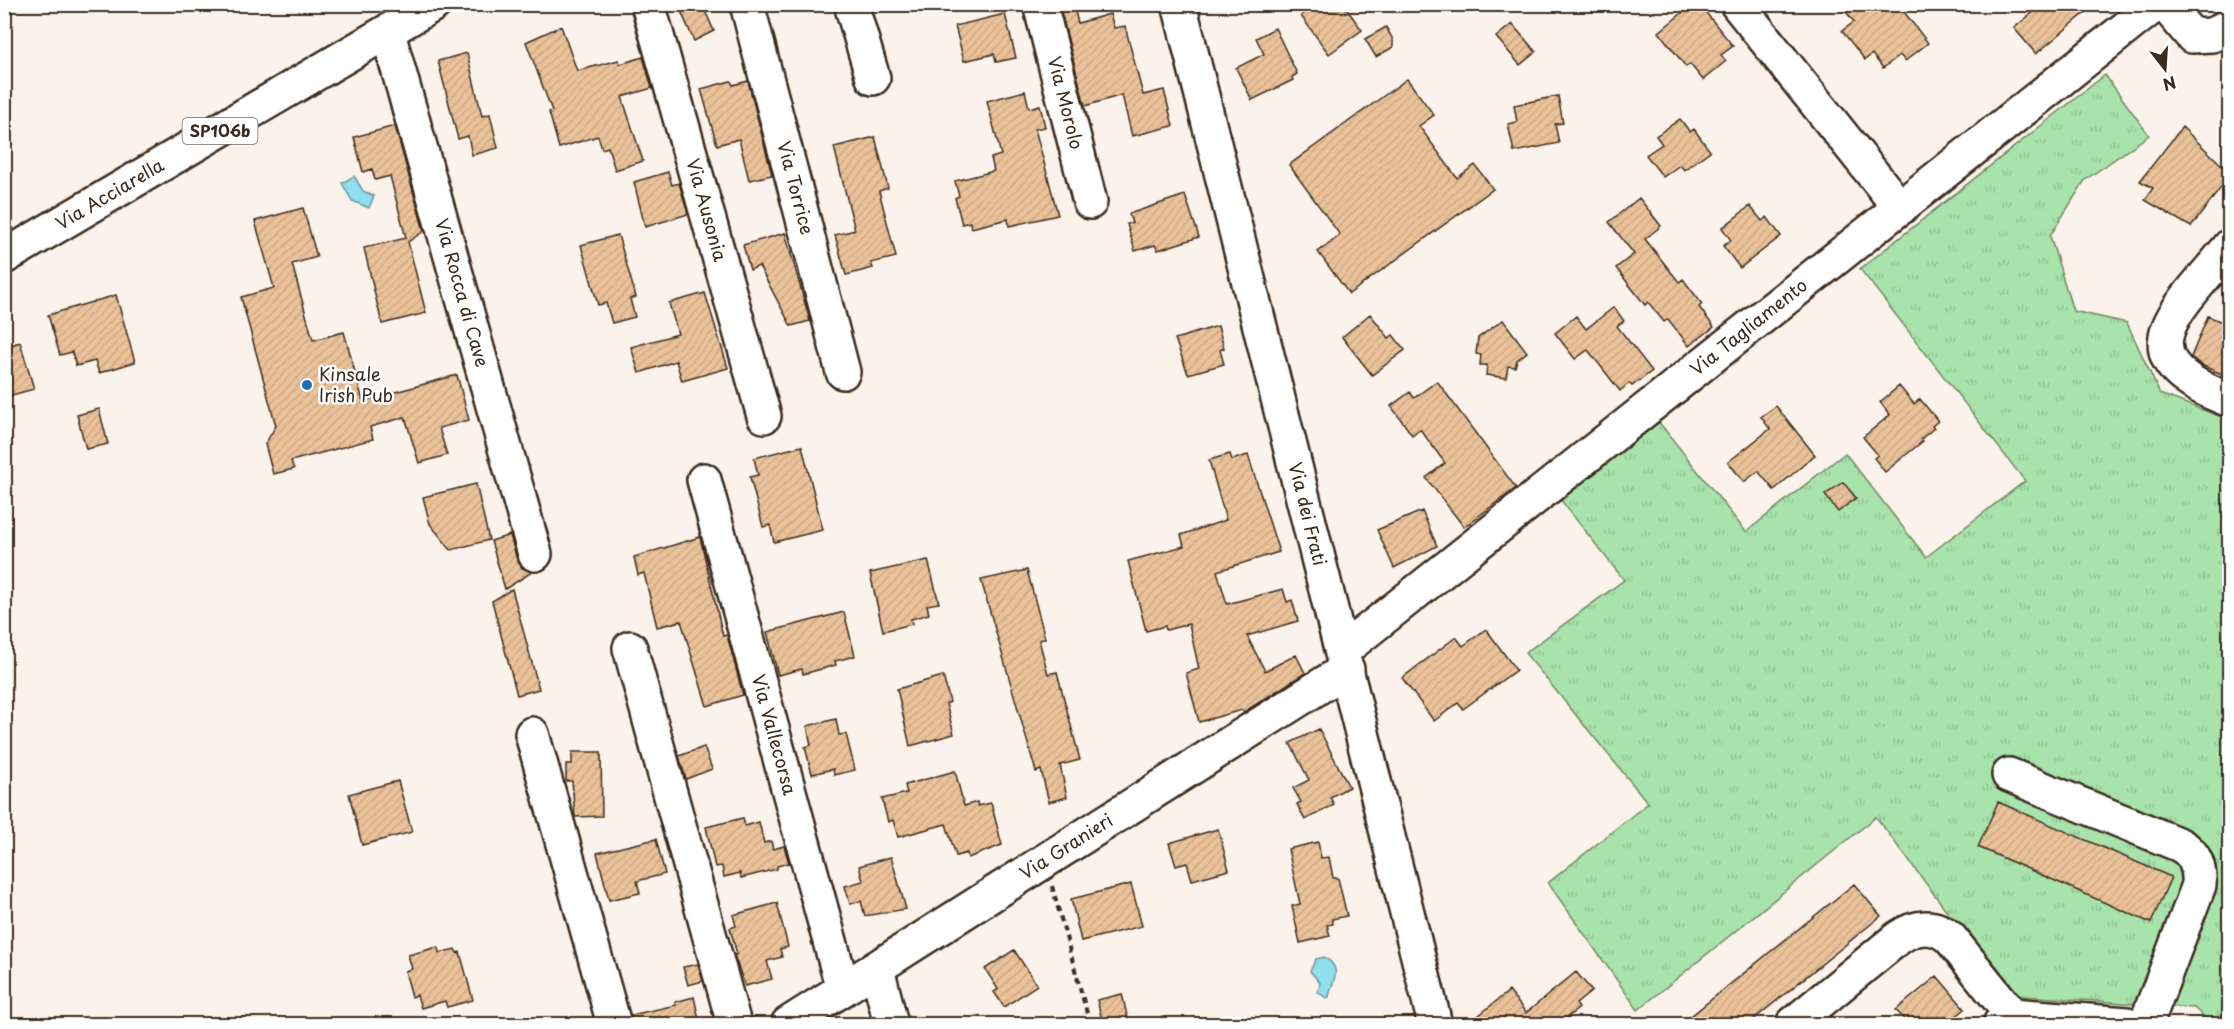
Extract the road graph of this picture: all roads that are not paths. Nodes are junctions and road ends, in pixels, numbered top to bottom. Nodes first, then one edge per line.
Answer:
1 (434, 4) edge
2 (648, 4) edge
3 (747, 4) edge
4 (851, 4) edge
5 (1040, 4) edge
6 (1179, 4) edge
7 (1737, 4) edge
8 (2156, 4) edge
9 (2166, 4) edge
10 (2229, 25) edge
11 (388, 33) junction
12 (873, 78) dead end
13 (1090, 202) dead end
14 (1900, 208) junction
15 (2229, 246) edge
16 (4, 257) edge
17 (843, 372) dead end
18 (2229, 400) edge
19 (764, 416) dead end
20 (704, 480) dead end
21 (535, 554) dead end
22 (630, 648) dead end
23 (1344, 660) junction
24 (532, 734) dead end
25 (2009, 775) dead end
26 (877, 968) junction
27 (843, 989) junction
28 (2006, 1020) edge
29 (614, 1024) edge
30 (734, 1024) edge
31 (788, 1024) edge
32 (891, 1024) edge
33 (1436, 1024) edge
34 (1793, 1024) edge
35 (2127, 1024) edge
36 (2146, 1024) edge

1 - 11 street, Via Acciarella / SP106b
2 - 19 street, Via Ausonia
3 - 17 street, Via Torrice
4 - 12 street
5 - 13 street, Via Morolo
6 - 23 street, Via dei Frati
7 - 14 street
8 - 14 street, Via Tagliamento
9 - 10 street
11 - 16 street, Via Acciarella / SP106b
11 - 21 street, Via Rocca di Cave
14 - 23 street, Via Tagliamento
15 - 18 street
20 - 27 street, Via Vallecorsa
22 - 30 street
23 - 26 street, Via Granieri
23 - 33 street, Via dei Frati
24 - 29 street
25 - 36 street
26 - 27 street, Via Granieri
26 - 32 street
27 - 31 street, Via Granieri
28 - 34 street
28 - 35 street

